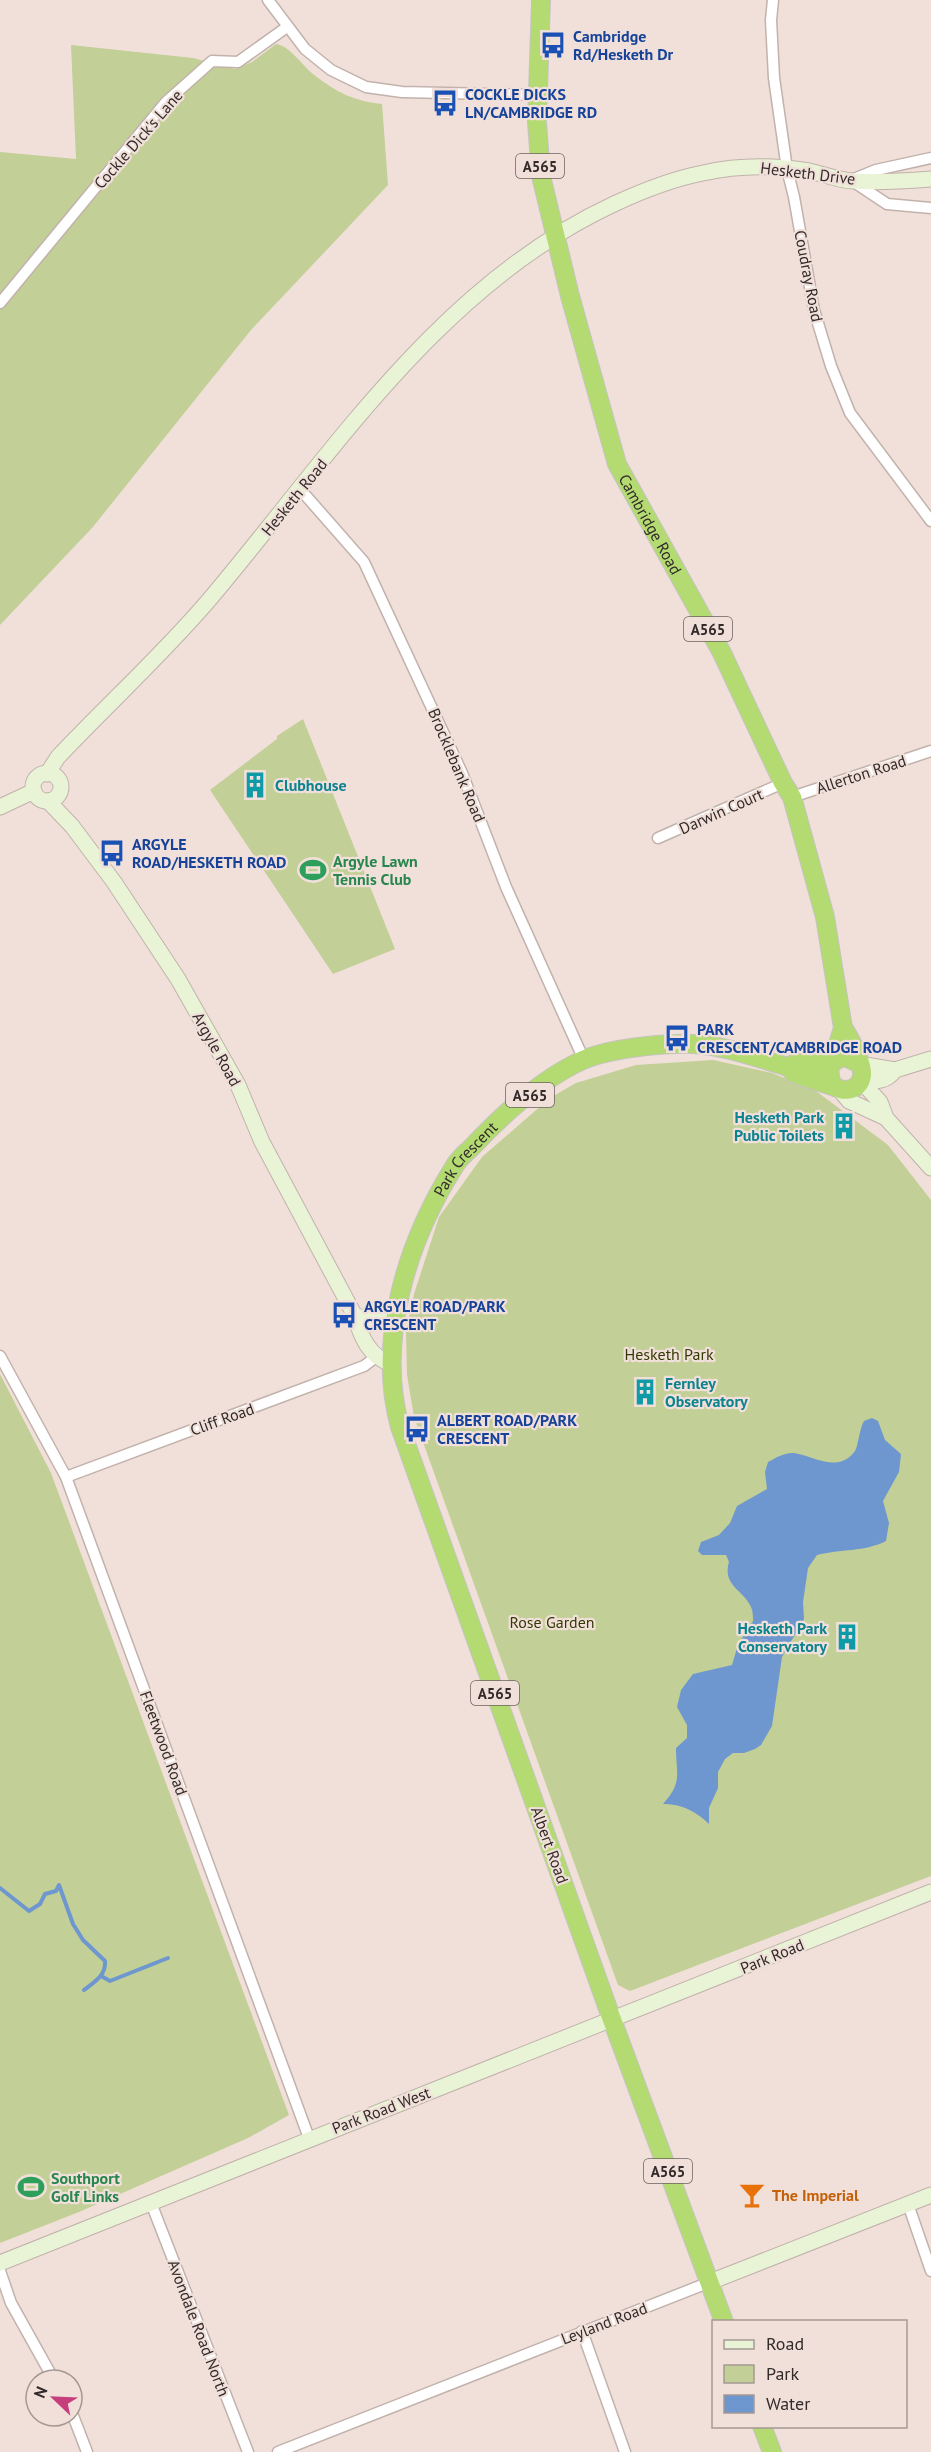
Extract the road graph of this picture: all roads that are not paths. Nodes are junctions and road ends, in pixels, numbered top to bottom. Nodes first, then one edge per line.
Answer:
1 (268, 0) edge
2 (541, 0) edge
3 (772, 0) edge
4 (287, 27) junction
5 (537, 95) junction
6 (931, 158) edge
7 (786, 169) junction
8 (931, 179) edge
9 (851, 181) junction
10 (931, 208) edge
11 (554, 236) junction
12 (0, 303) edge
13 (300, 489) junction
14 (931, 521) edge
15 (931, 751) edge
16 (47, 774) junction
17 (788, 790) junction
18 (34, 791) junction
19 (48, 801) junction
20 (0, 807) edge
21 (658, 838) dead end
22 (843, 1028) junction
23 (931, 1059) edge
24 (584, 1060) junction
25 (832, 1064) junction
26 (788, 1067) junction
27 (860, 1072) junction
28 (837, 1088) junction
29 (886, 1118) junction
30 (931, 1168) edge
31 (355, 1316) junction
32 (394, 1323) junction
33 (0, 1356) edge
34 (384, 1360) junction
35 (66, 1477) junction
36 (931, 1892) edge
37 (612, 2020) junction
38 (309, 2138) junction
39 (931, 2195) edge
40 (151, 2203) junction
41 (908, 2204) junction
42 (0, 2263) edge
43 (0, 2271) edge
44 (931, 2271) edge
45 (710, 2282) junction
46 (723, 2320) edge
47 (582, 2331) junction
48 (47, 2368) edge
49 (78, 2428) edge
50 (762, 2428) edge
51 (87, 2452) edge
52 (248, 2452) edge
53 (278, 2452) edge
54 (625, 2452) edge
55 (772, 2452) edge

1 - 4 street
2 - 5 highway, Cambridge Road / A565
3 - 7 street, Coudray Road
4 - 5 street
4 - 12 street, Cockle Dick's Lane
5 - 11 highway, Cambridge Road / A565
6 - 9 street
7 - 9 street, Hesketh Drive
7 - 11 street, Hesketh Drive
7 - 14 street, Coudray Road
8 - 9 street, Hesketh Drive
9 - 10 street
11 - 13 street, Hesketh Road
11 - 17 highway, Cambridge Road / A565
13 - 16 street, Hesketh Road
13 - 24 street, Brocklebank Road
15 - 17 street, Allerton Road
16 - 18 street
16 - 19 street
17 - 21 street, Darwin Court
17 - 22 highway, Cambridge Road / A565
18 - 19 street
18 - 20 street
19 - 31 street, Argyle Road
22 - 25 highway, Cambridge Road / A565
22 - 27 highway, Cambridge Road / A565
23 - 27 street
24 - 26 highway, Park Crescent / A565
24 - 32 highway, Park Crescent / A565
25 - 26 highway, Park Crescent / A565
25 - 27 highway, A565
25 - 28 highway, A565
26 - 28 highway, Park Crescent / A565
27 - 28 highway
27 - 29 street, Park Crescent
28 - 29 street, Park Crescent
29 - 30 street, Park Crescent
31 - 32 street
31 - 34 street, Argyle Road
32 - 34 highway, Park Crescent / A565
33 - 35 street, Fleetwood Road
34 - 35 street, Cliff Road
34 - 37 highway, Albert Road / A565
35 - 38 street, Fleetwood Road
36 - 37 street, Park Road
37 - 38 street, Park Road West
37 - 45 highway, Albert Road / A565
38 - 40 street, Park Road West
39 - 41 street, Leyland Road
40 - 42 street, Park Road West
40 - 52 street, Avondale Road North
41 - 44 street
41 - 45 street, Leyland Road
43 - 48 street
45 - 46 highway, Albert Road / A565
45 - 47 street, Leyland Road
47 - 53 street, Leyland Road
47 - 54 street
49 - 51 street
50 - 55 highway

